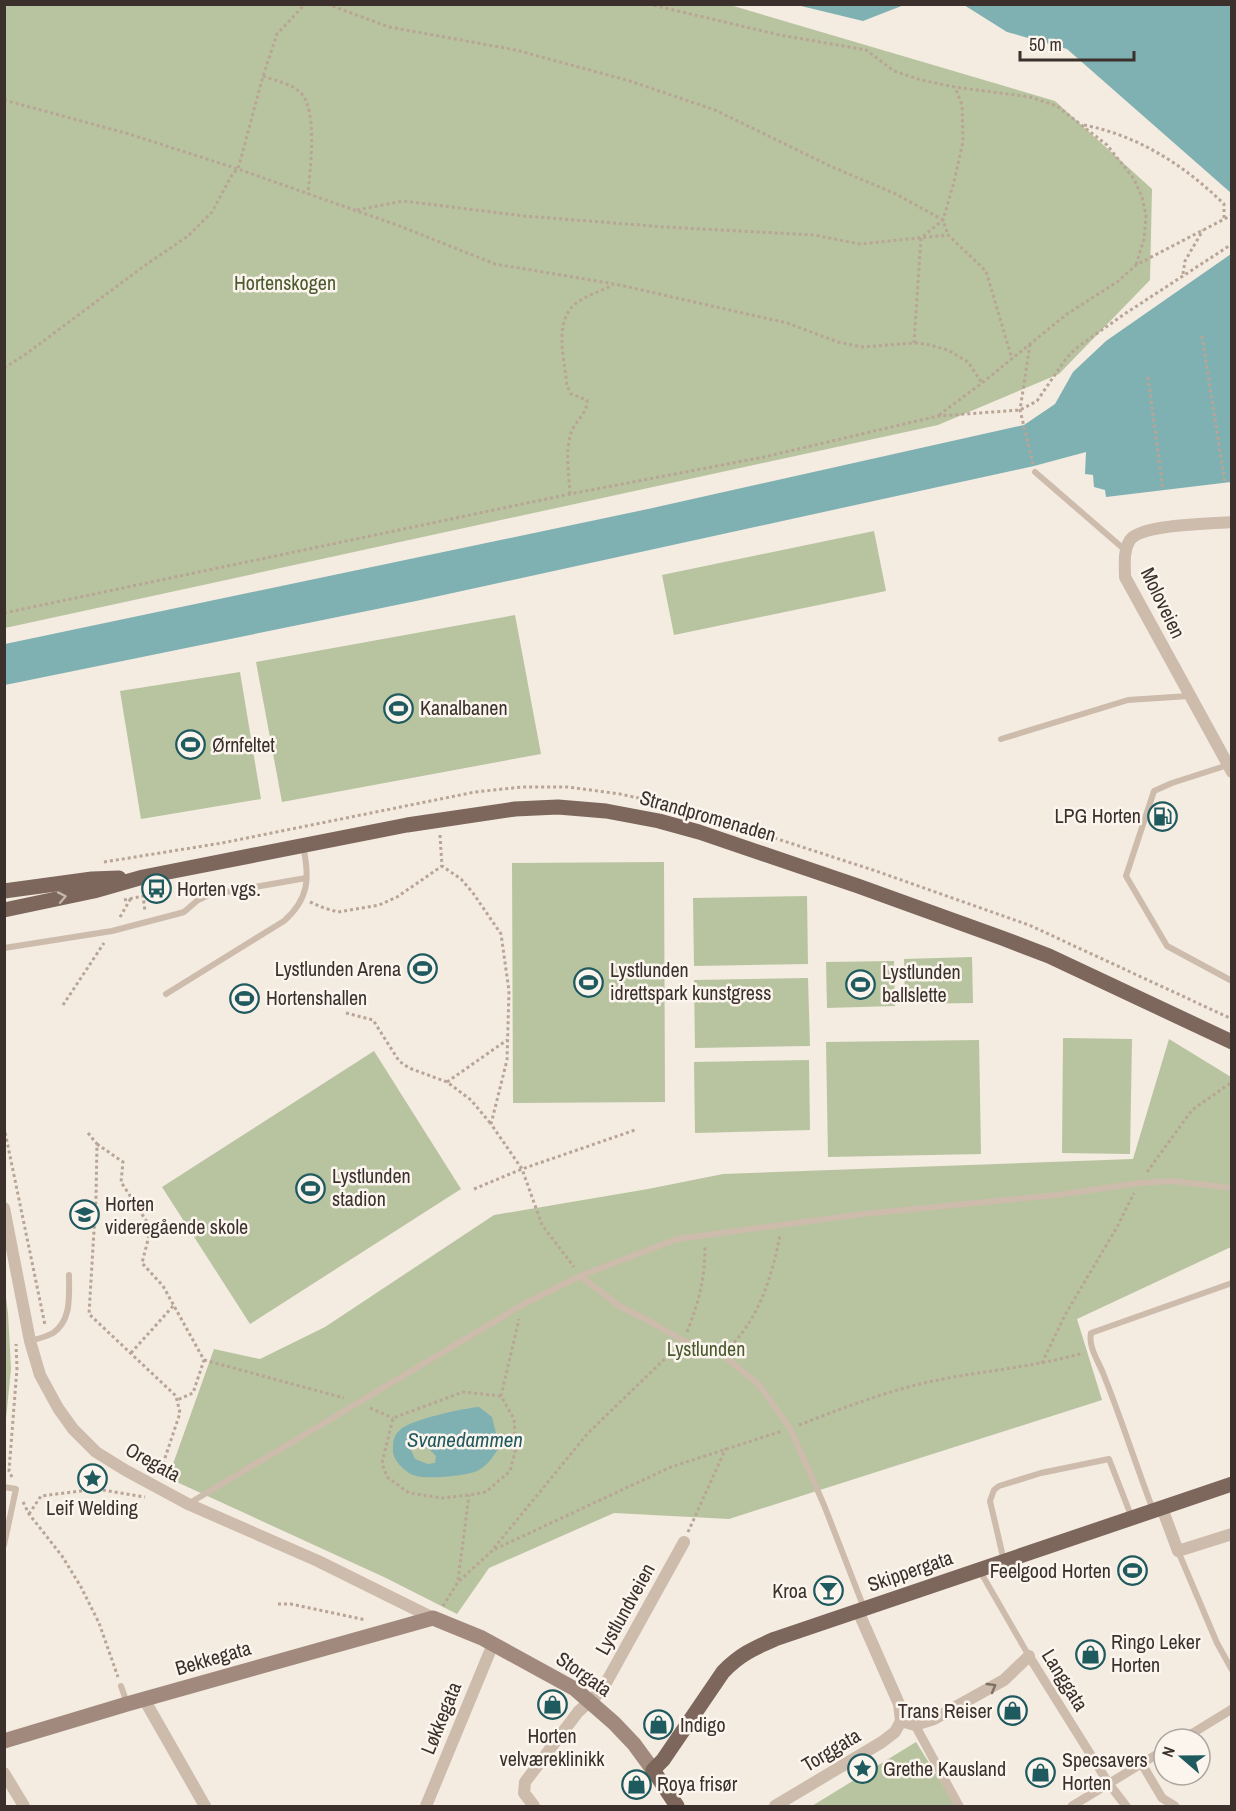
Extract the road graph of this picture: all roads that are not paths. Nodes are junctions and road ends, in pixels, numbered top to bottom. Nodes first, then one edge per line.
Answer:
1 (1035, 472) road end
2 (1232, 522) edge
3 (1125, 550) junction
4 (1189, 696) junction
5 (1002, 739) dead end
6 (1230, 769) edge
7 (303, 846) junction
8 (143, 877) junction
9 (306, 878) junction
10 (4, 891) edge
11 (4, 910) edge
12 (4, 948) edge
13 (1232, 981) edge
14 (166, 994) dead end
15 (1232, 1042) edge
16 (1232, 1188) edge
17 (4, 1208) edge
18 (69, 1275) dead end
19 (580, 1276) junction
20 (1232, 1283) edge
21 (30, 1341) junction
22 (1232, 1484) edge
23 (4, 1487) edge
24 (188, 1504) junction
25 (1158, 1510) junction
26 (1132, 1518) junction
27 (1232, 1534) edge
28 (684, 1542) road end
29 (4, 1545) edge
30 (1178, 1551) junction
31 (1004, 1562) junction
32 (979, 1570) junction
33 (861, 1610) junction
34 (433, 1618) junction
35 (493, 1644) junction
36 (1029, 1656) junction
37 (1232, 1670) edge
38 (121, 1686) road end
39 (144, 1699) junction
40 (590, 1701) junction
41 (127, 1704) junction
42 (1232, 1709) edge
43 (901, 1722) junction
44 (915, 1725) junction
45 (1203, 1727) edge
46 (4, 1741) edge
47 (1152, 1758) edge
48 (1142, 1764) junction
49 (653, 1770) junction
50 (4, 1773) edge
51 (1109, 1784) junction
52 (24, 1806) edge
53 (205, 1806) edge
54 (426, 1806) edge
55 (534, 1806) edge
56 (677, 1806) edge
57 (776, 1806) edge
58 (959, 1806) edge
59 (1072, 1806) edge
60 (1126, 1806) edge
61 (1175, 1806) edge

1 - 3 lane
2 - 3 street, Moloveien
3 - 4 street, Moloveien
4 - 5 lane
4 - 6 street, Moloveien
6 - 13 lane
7 - 8 main road, Strandpromenaden
7 - 9 lane
7 - 15 main road, Strandpromenaden
8 - 10 main road, Strandpromenaden
11 -> 8 main road, Strandpromenaden
9 - 12 lane
9 - 14 lane
16 - 19 lane
17 - 21 street, Oregata
18 - 21 lane
19 - 24 lane
19 - 33 lane
20 - 25 lane
21 - 24 street, Oregata
22 - 25 main road, Skippergata
23 - 29 lane
24 - 34 street, Oregata
25 - 26 main road, Skippergata
25 - 30 street
26 - 31 main road, Skippergata
26 - 31 lane
27 - 30 street
28 - 40 street, Lystlundveien
30 - 37 lane
31 - 32 main road, Skippergata
32 - 33 main road, Skippergata
32 - 36 lane, Langgata
33 - 43 street
33 - 49 main road, Skippergata
34 - 35 main road, Storgata
34 - 39 main road, Bekkegata
35 - 40 main road, Storgata
35 - 54 street, Løkkegata
44 -> 36 street
36 - 51 street, Langgata
38 - 41 lane
39 - 41 main road, Bekkegata
39 - 53 street
40 - 49 main road, Storgata
40 - 55 street, Lystlundveien
41 - 46 main road, Bekkegata
42 - 45 street
43 - 44 street
43 - 57 street, Torggata
44 - 58 street
47 - 48 street
48 - 51 street
48 - 61 street
49 - 56 main road, Storgata
50 - 52 street
51 - 59 street
51 - 60 street, Langgata

